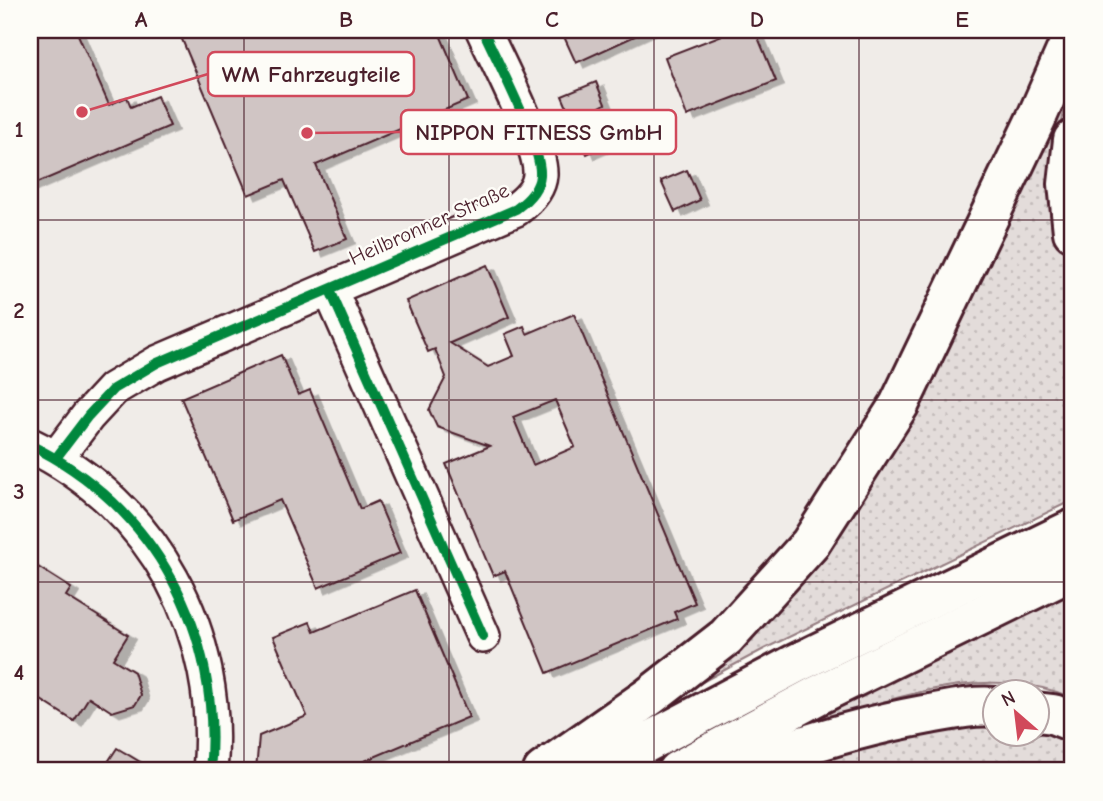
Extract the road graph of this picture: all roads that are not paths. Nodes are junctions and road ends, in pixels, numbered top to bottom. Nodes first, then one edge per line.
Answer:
1 (483, 30) edge
2 (1073, 35) edge
3 (1073, 139) edge
4 (1073, 232) edge
5 (330, 290) junction
6 (43, 452) edge
7 (1073, 529) edge
8 (1073, 570) edge
9 (483, 636) dead end
10 (981, 708) edge
11 (1050, 714) edge
12 (1073, 722) edge
13 (210, 771) edge
14 (542, 771) edge
15 (593, 771) edge
16 (677, 771) edge
17 (731, 771) edge

1 - 5 street, Heilbronner Straße
2 - 14 highway
3 - 4 highway
5 - 6 street, Heilbronner Straße
5 - 9 street
6 - 13 street
7 - 15 highway
8 - 16 highway
10 - 17 highway
11 - 12 highway

